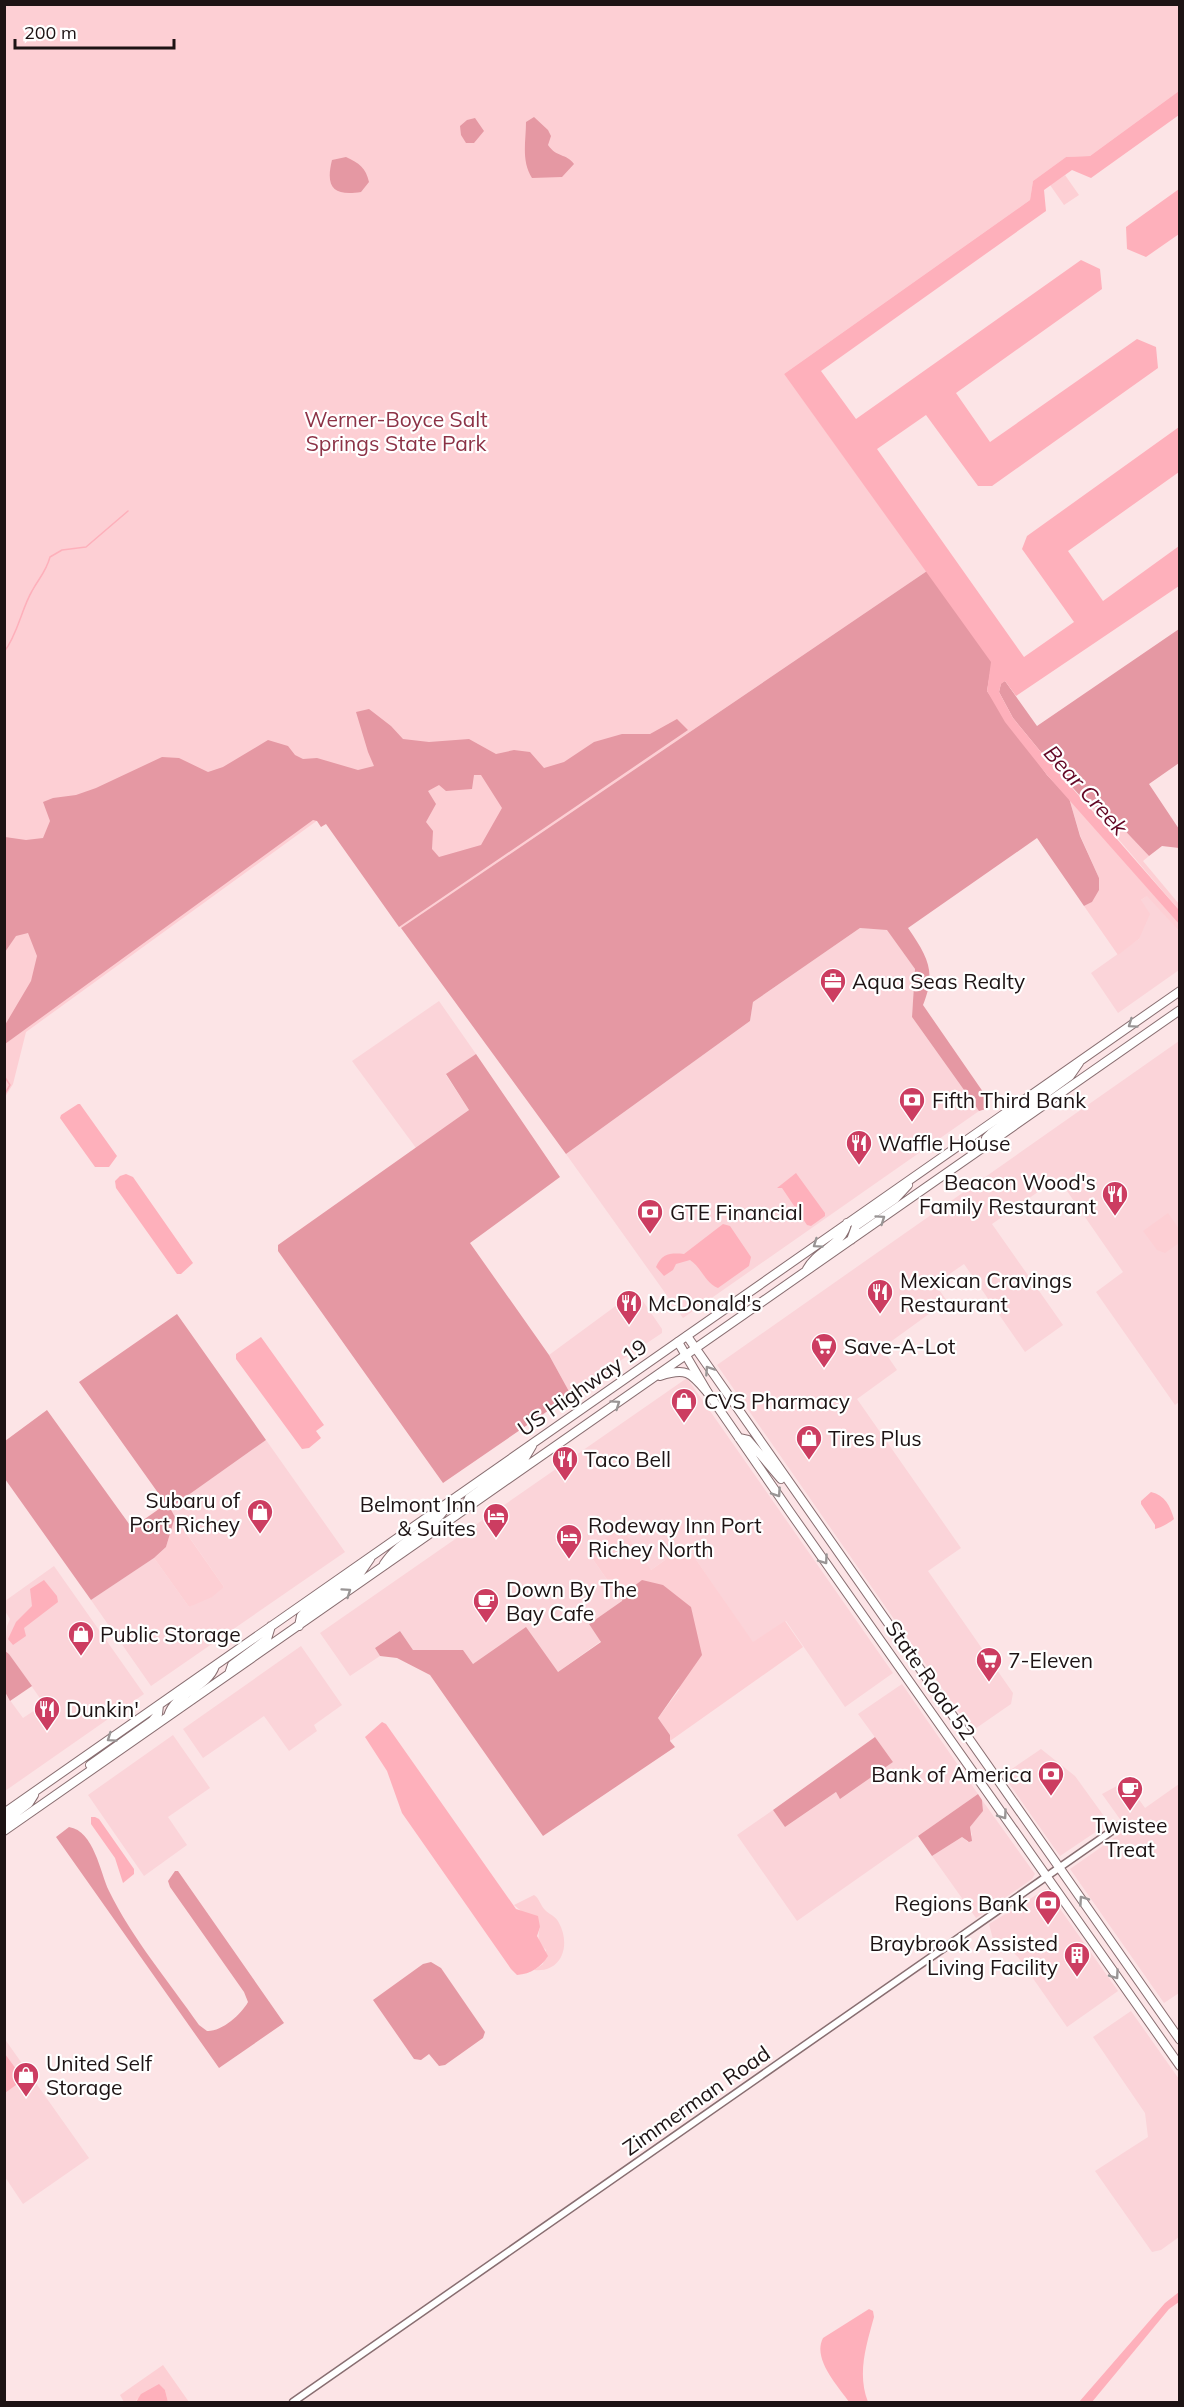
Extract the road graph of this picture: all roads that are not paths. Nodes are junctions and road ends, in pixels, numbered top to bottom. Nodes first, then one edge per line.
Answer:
1 (1179, 991) edge
2 (1179, 1010) edge
3 (1082, 1059) junction
4 (985, 1145) junction
5 (920, 1173) junction
6 (847, 1223) junction
7 (851, 1240) junction
8 (804, 1273) junction
9 (687, 1336) junction
10 (678, 1342) junction
11 (695, 1349) junction
12 (686, 1355) junction
13 (650, 1380) junction
14 (708, 1393) junction
15 (739, 1438) junction
16 (534, 1443) junction
17 (790, 1485) junction
18 (448, 1503) junction
19 (463, 1511) junction
20 (372, 1556) junction
21 (382, 1568) junction
22 (272, 1626) junction
23 (299, 1626) junction
24 (214, 1666) junction
25 (229, 1674) junction
26 (159, 1705) junction
27 (168, 1717) junction
28 (71, 1785) junction
29 (36, 1791) junction
30 (4, 1813) edge
31 (4, 1822) edge
32 (1119, 1826) dead end
33 (4, 1831) edge
34 (1060, 1867) junction
35 (1047, 1876) junction
36 (1179, 2040) edge
37 (1179, 2066) edge
38 (293, 2403) edge

1 -> 3 main road, US Highway 19
2 - 4 main road, US Highway 19
3 - 4 main road
3 - 5 main road, US Highway 19
7 -> 4 main road, US Highway 19
5 - 6 main road, US Highway 19
5 - 7 main road
6 - 8 main road
6 -> 9 main road, US Highway 19
7 - 8 main road, US Highway 19
8 - 11 main road, US Highway 19
9 - 10 main road, US Highway 19
9 - 11 main road, State Road 52
10 - 12 main road, State Road 52
10 - 16 main road, US Highway 19
11 - 12 main road, US Highway 19
17 -> 11 main road, State Road 52
12 - 13 main road, US Highway 19
12 - 14 main road, State Road 52
13 - 14 main road
19 -> 13 main road, US Highway 19
14 - 15 main road, State Road 52
15 - 17 main road
15 -> 35 main road, State Road 52
16 - 18 main road, US Highway 19
16 - 19 main road
17 - 34 main road, State Road 52
18 - 20 main road, US Highway 19
18 - 21 main road
19 - 21 main road, US Highway 19
20 - 22 main road, US Highway 19
20 - 23 main road
23 -> 21 main road, US Highway 19
22 - 24 main road, US Highway 19
22 - 25 main road
23 - 25 main road, US Highway 19
24 - 26 main road, US Highway 19
24 - 27 main road
25 - 27 main road, US Highway 19
26 - 28 main road
26 -> 29 main road, US Highway 19
27 - 28 main road, US Highway 19
28 - 33 main road, US Highway 19
29 - 30 main road, US Highway 19
29 - 31 main road
32 - 34 street, Zimmerman Road
34 - 35 street, Zimmerman Road
36 -> 34 main road, State Road 52
35 -> 37 main road, State Road 52
35 - 38 street, Zimmerman Road

